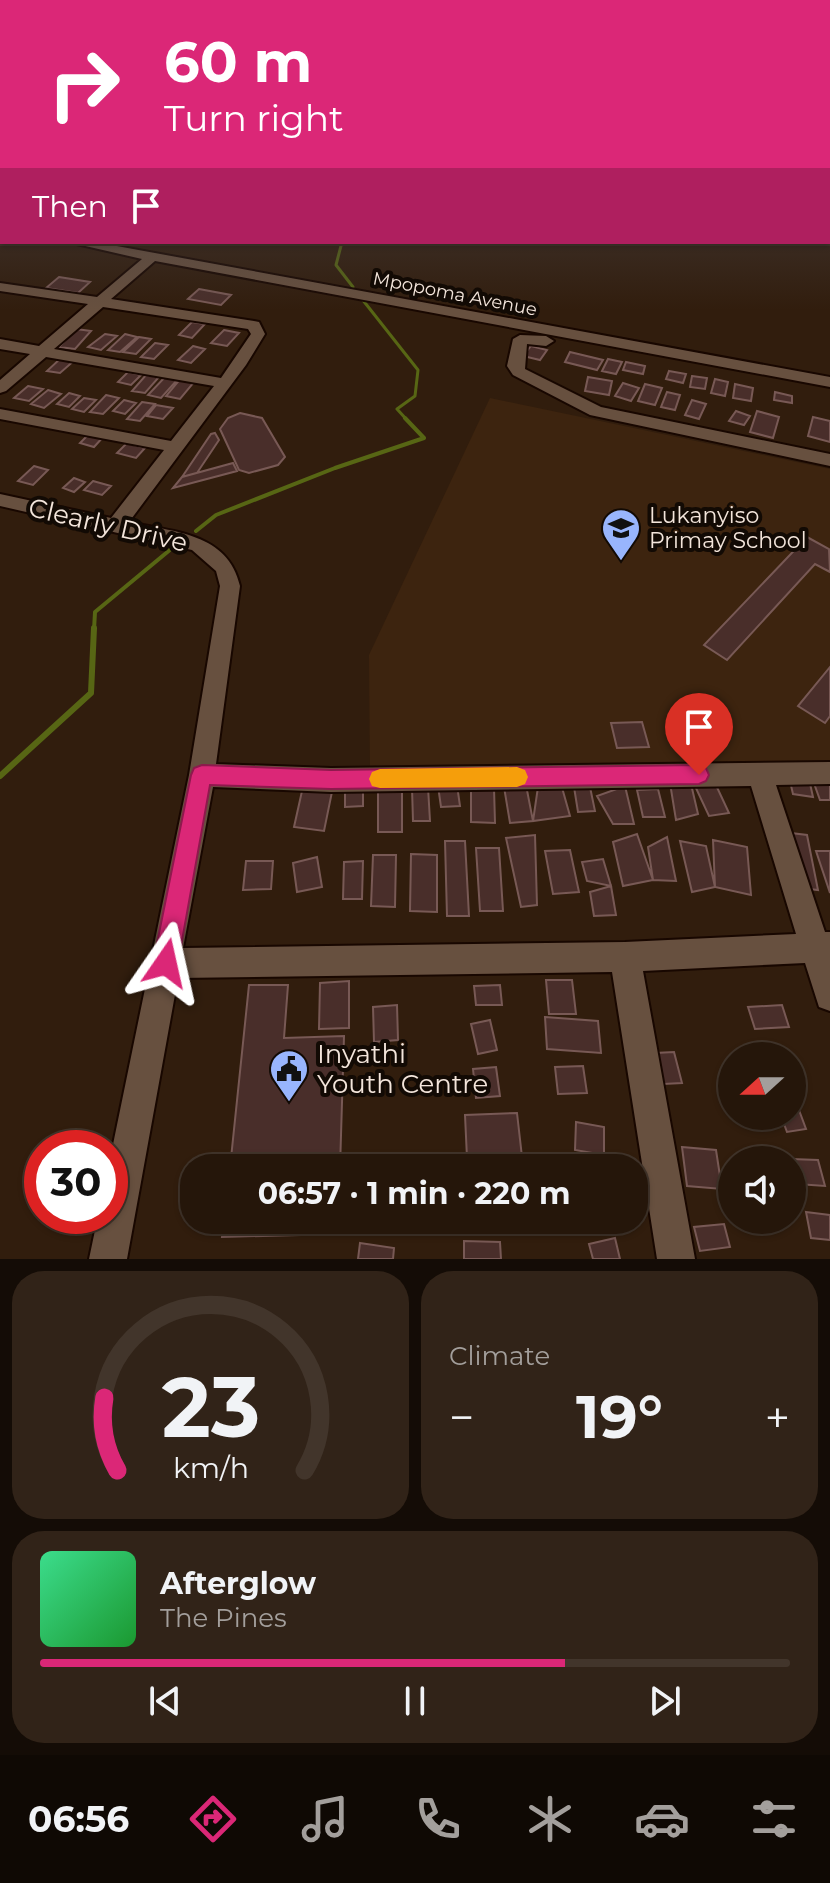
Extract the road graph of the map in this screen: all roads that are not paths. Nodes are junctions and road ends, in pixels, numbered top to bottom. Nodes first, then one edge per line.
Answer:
1 (84, 244) edge
2 (152, 257) junction
3 (0, 287) edge
4 (98, 303) junction
5 (0, 344) edge
6 (42, 352) junction
7 (830, 382) edge
8 (223, 383) junction
9 (0, 388) edge
10 (830, 397) edge
11 (0, 414) edge
12 (175, 447) junction
13 (830, 460) edge
14 (0, 500) edge
15 (115, 526) junction
16 (830, 773) edge
17 (760, 774) junction
18 (202, 775) junction
19 (822, 947) edge
20 (625, 957) junction
21 (166, 963) junction
22 (830, 996) edge
23 (108, 1259) edge
24 (676, 1259) edge

1 - 2 street, Mpopoma Avenue
2 - 4 street
2 - 7 street, Mpopoma Avenue
3 - 4 street
4 - 6 street
4 - 8 street
5 - 6 street
6 - 8 street
6 - 9 street
8 - 12 street
10 - 13 street
11 - 12 street
12 - 15 street
14 - 15 street, Clearly Drive
15 - 18 street, Clearly Drive
16 - 17 street
17 - 18 street
17 - 19 street
18 - 21 street, Clearly Drive
19 - 20 street
19 - 22 street
20 - 21 street
20 - 24 street
21 - 23 street, Clearly Drive

